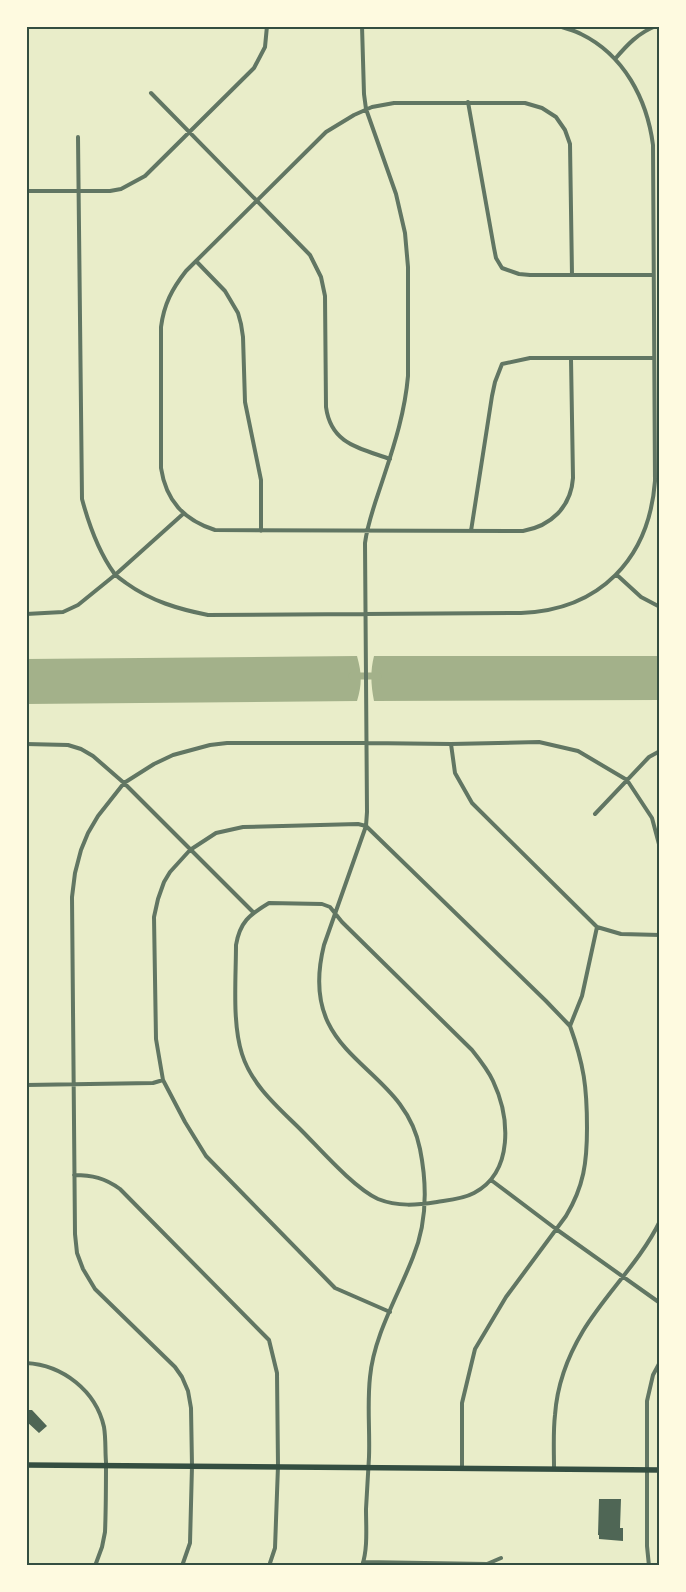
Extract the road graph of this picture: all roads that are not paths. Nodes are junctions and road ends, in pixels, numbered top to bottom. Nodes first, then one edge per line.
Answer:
1 (267, 26) edge
2 (362, 26) edge
3 (559, 26) edge
4 (656, 26) edge
5 (615, 59) junction
6 (151, 93) dead end
7 (468, 102) junction
8 (366, 109) junction
9 (189, 133) junction
10 (78, 137) dead end
11 (26, 192) edge
12 (78, 192) junction
13 (257, 199) junction
14 (196, 261) junction
15 (572, 275) junction
16 (653, 275) junction
17 (654, 317) junction
18 (660, 317) edge
19 (654, 358) junction
20 (571, 359) junction
21 (390, 459) junction
22 (183, 514) junction
23 (261, 531) junction
24 (367, 531) junction
25 (471, 531) junction
26 (115, 574) junction
27 (617, 575) junction
28 (660, 607) edge
29 (366, 613) junction
30 (26, 614) edge
31 (366, 742) junction
32 (26, 744) edge
33 (451, 744) junction
34 (660, 751) edge
35 (628, 780) junction
36 (124, 783) junction
37 (595, 814) dead end
38 (366, 826) junction
39 (660, 848) edge
40 (190, 850) junction
41 (253, 912) junction
42 (336, 913) junction
43 (597, 928) junction
44 (660, 935) edge
45 (570, 1026) junction
46 (163, 1080) junction
47 (73, 1085) junction
48 (26, 1086) edge
49 (74, 1175) junction
50 (491, 1180) junction
51 (424, 1204) junction
52 (660, 1221) edge
53 (556, 1229) junction
54 (623, 1277) junction
55 (660, 1303) edge
56 (390, 1312) junction
57 (660, 1362) edge
58 (26, 1364) edge
59 (26, 1465) edge
60 (106, 1465) junction
61 (192, 1466) junction
62 (278, 1466) junction
63 (368, 1467) junction
64 (462, 1468) junction
65 (554, 1468) junction
66 (647, 1470) junction
67 (660, 1470) edge
68 (501, 1558) dead end
69 (362, 1564) edge
70 (410, 1564) edge
71 (94, 1566) edge
72 (182, 1566) edge
73 (269, 1566) edge
74 (649, 1566) edge

1 - 9 street
2 - 8 street
3 - 5 street
4 - 5 street
5 - 16 street
6 - 9 street
7 - 8 street
7 - 15 street
7 - 15 street
8 - 13 street
8 - 21 street
9 - 12 street
9 - 13 street
10 - 12 street
11 - 12 street
12 - 26 street
13 - 14 street
13 - 21 street
14 - 22 street
14 - 23 street
15 - 16 street
16 - 17 street
17 - 18 street
17 - 19 street
19 - 20 street
19 - 27 street
20 - 25 street
20 - 25 street
21 - 24 street
22 - 23 street
22 - 26 street
23 - 24 street
24 - 25 street
24 - 29 street
26 - 29 street
26 - 30 street
27 - 28 street
27 - 29 street
29 - 31 street
31 - 33 street
31 - 36 street
31 - 38 street
32 - 36 street
33 - 35 street
33 - 43 street
34 - 35 street
35 - 37 street
35 - 39 street
36 - 40 street
36 - 47 street
38 - 40 street
38 - 42 street
38 - 45 street
40 - 41 street
40 - 46 street
41 - 42 street
41 - 51 street
42 - 50 street
42 - 51 street
43 - 44 street
43 - 45 street
45 - 53 street
46 - 47 street
46 - 56 street
47 - 48 street
47 - 49 street
49 - 61 street
49 - 62 street
50 - 51 street
50 - 53 street
51 - 56 street
52 - 54 street
53 - 54 street
53 - 64 street
54 - 55 street
54 - 65 street
56 - 63 street
57 - 66 street
58 - 60 street
59 - 60 main road
60 - 61 main road
60 - 71 street
61 - 62 main road
61 - 72 street
62 - 63 main road
62 - 73 street
63 - 64 main road
63 - 69 street
64 - 65 main road
65 - 66 main road
66 - 67 main road
66 - 74 street
68 - 70 street
69 - 70 street

